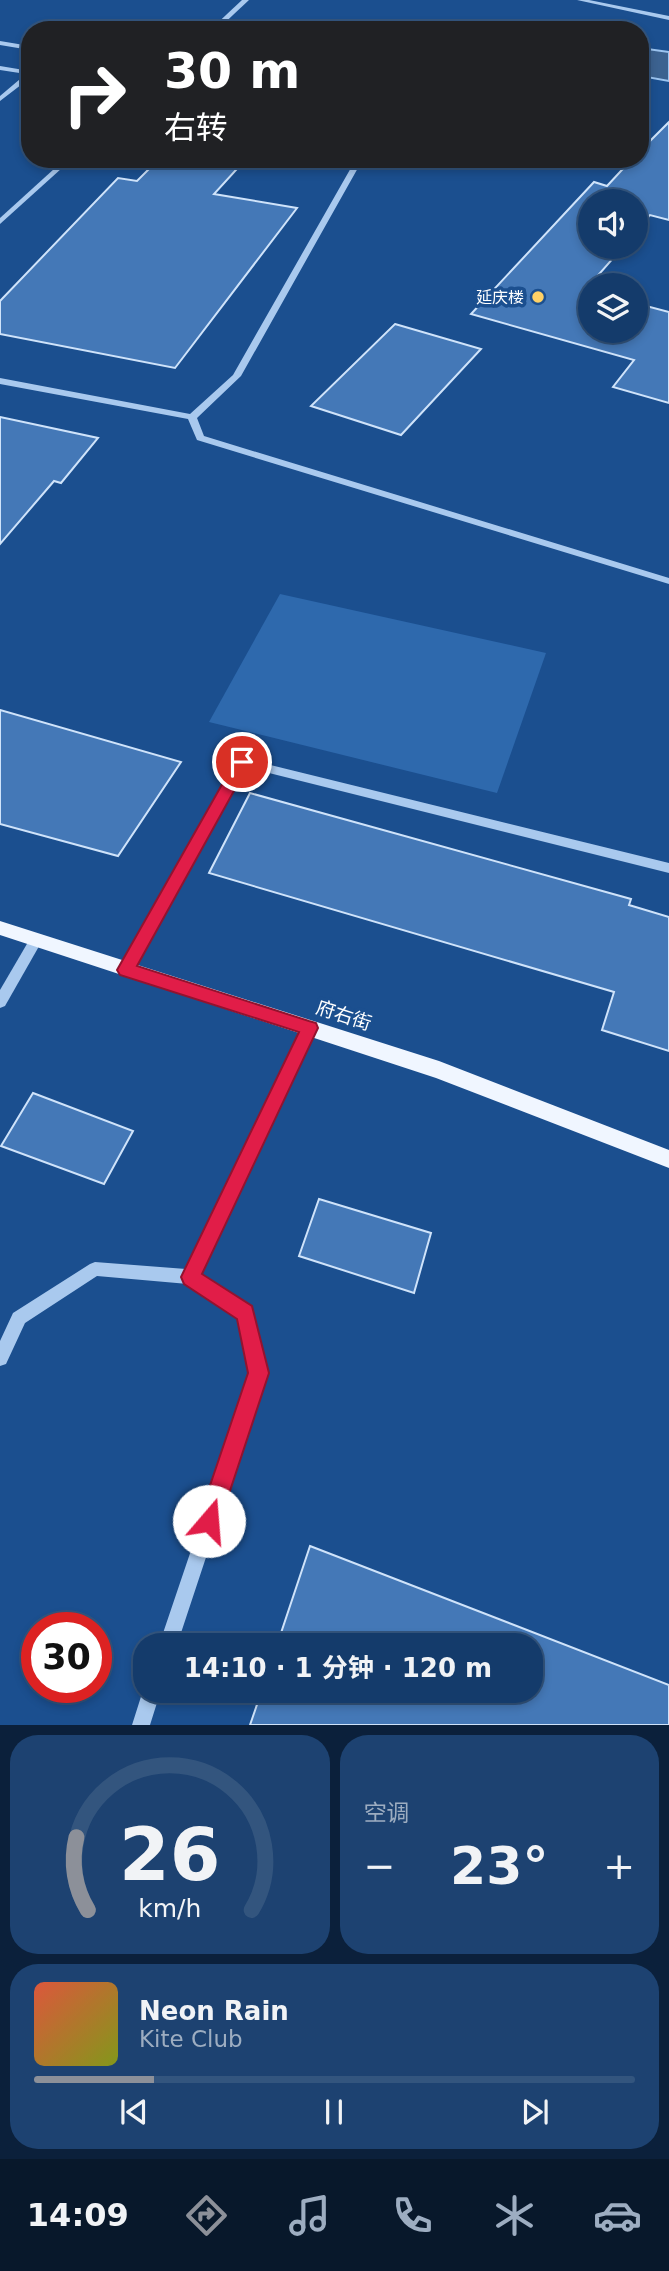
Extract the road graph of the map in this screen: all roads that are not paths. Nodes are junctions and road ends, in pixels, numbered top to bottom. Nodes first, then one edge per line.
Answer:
1 (246, 0) edge
2 (580, 0) edge
3 (669, 18) edge
4 (223, 21) edge
5 (0, 43) edge
6 (21, 46) edge
7 (0, 68) edge
8 (21, 72) edge
9 (21, 82) edge
10 (0, 99) edge
11 (59, 168) edge
12 (355, 168) edge
13 (0, 222) edge
14 (0, 381) edge
15 (192, 417) junction
16 (669, 581) edge
17 (669, 868) edge
18 (0, 928) edge
19 (36, 941) junction
20 (126, 970) junction
21 (0, 1002) edge
22 (309, 1028) junction
23 (669, 1159) edge
24 (191, 1277) junction
25 (0, 1358) edge
26 (172, 1633) edge
27 (148, 1703) edge
28 (141, 1725) edge

1 - 4 street
2 - 3 street
5 - 6 street
7 - 8 street
9 - 10 street
11 - 13 street
12 - 15 lane
14 - 15 lane
15 - 16 lane
17 - 20 street
18 - 19 main road, 府右街
19 - 20 main road, 府右街
19 - 21 street
20 - 22 main road, 府右街
22 - 23 main road, 府右街
22 - 24 street
24 - 25 street
24 - 26 street
27 - 28 street

